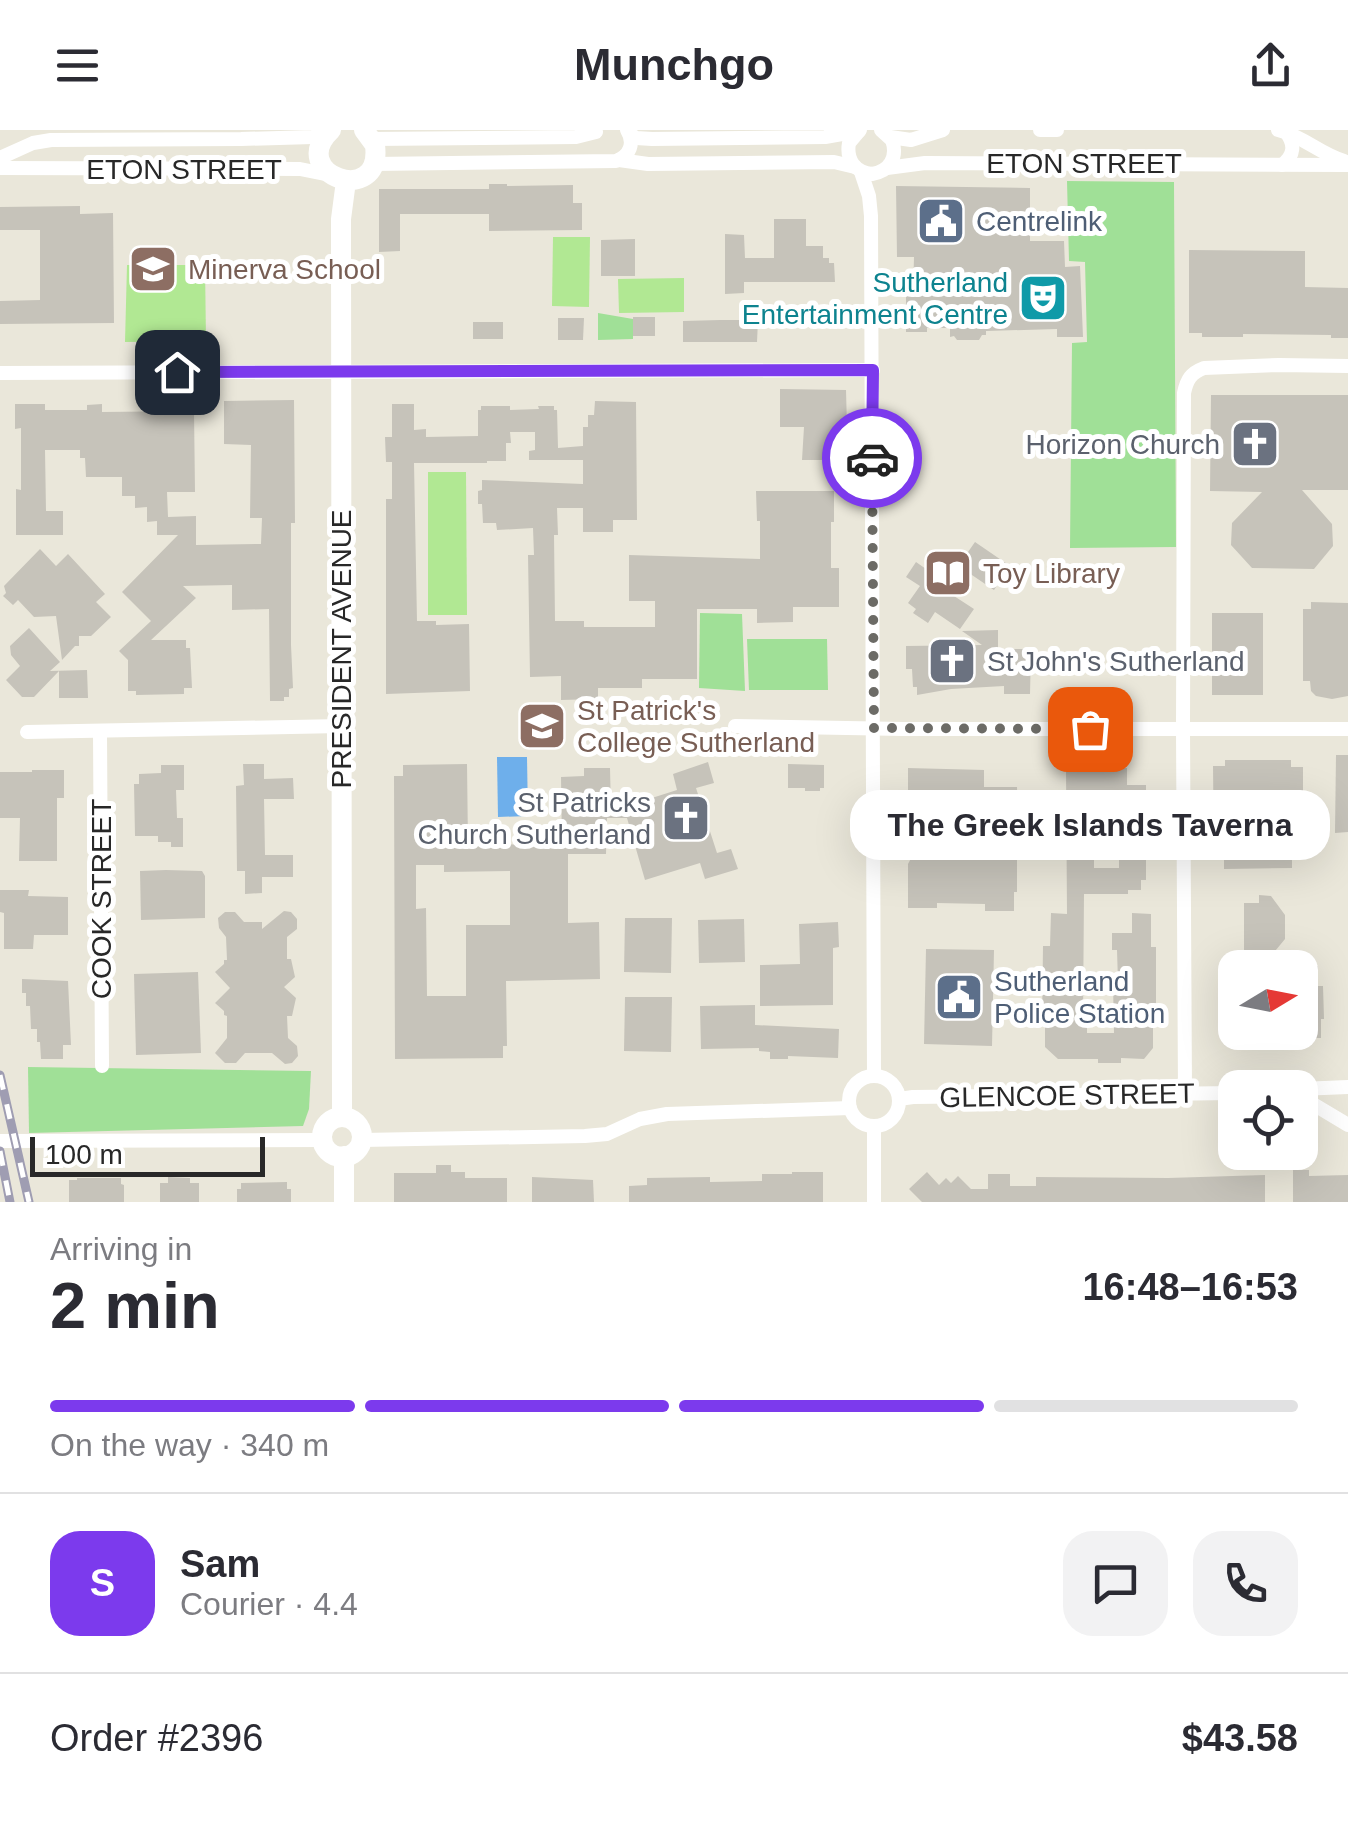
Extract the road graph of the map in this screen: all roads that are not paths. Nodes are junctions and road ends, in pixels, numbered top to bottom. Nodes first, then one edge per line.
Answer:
1 (860, 130) edge
2 (942, 130) edge
3 (1040, 130) edge
4 (1057, 130) edge
5 (330, 131) edge
6 (597, 131) edge
7 (1282, 131) edge
8 (628, 132) edge
9 (727, 133) edge
10 (886, 133) edge
11 (368, 134) edge
12 (33, 143) junction
13 (0, 158) edge
14 (616, 160) junction
15 (373, 164) junction
16 (1348, 164) edge
17 (1282, 165) junction
18 (0, 168) edge
19 (36, 169) junction
20 (858, 169) junction
21 (885, 170) junction
22 (338, 178) junction
23 (872, 216) junction
24 (1348, 366) edge
25 (873, 370) junction
26 (0, 372) edge
27 (342, 372) junction
28 (341, 726) junction
29 (735, 726) dead end
30 (874, 728) junction
31 (1182, 729) junction
32 (1348, 729) edge
33 (27, 732) dead end
34 (100, 732) junction
35 (102, 1066) dead end
36 (874, 1076) junction
37 (1348, 1087) edge
38 (1318, 1088) edge
39 (1184, 1093) junction
40 (1218, 1093) edge
41 (899, 1100) junction
42 (1318, 1107) edge
43 (850, 1108) junction
44 (342, 1117) junction
45 (1348, 1125) edge
46 (874, 1126) junction
47 (323, 1140) junction
48 (362, 1140) junction
49 (0, 1141) edge
50 (344, 1156) junction
51 (344, 1202) edge
52 (874, 1202) edge

1 - 9 street
1 - 20 street
2 - 10 street
3 - 4 street, ETON STREET
5 - 12 street, ETON STREET
5 - 22 street, PRESIDENT AVENUE
6 - 11 street
6 - 14 street
7 - 16 street, ETON STREET
7 - 17 street, ETON STREET
8 - 9 street
8 - 14 street
10 - 21 street
11 - 15 street
12 - 13 street, ETON STREET
12 - 19 street
14 - 15 street
14 - 20 street
15 - 22 street
16 - 17 street, ETON STREET
17 - 21 street, ETON STREET
18 - 19 street, ETON STREET
19 - 22 street, ETON STREET
20 - 21 street, ETON STREET
20 - 23 street
21 - 23 street
22 - 27 street, PRESIDENT AVENUE
23 - 25 street
24 - 31 street
25 - 27 street
25 - 30 street
26 - 27 street
27 - 28 street, PRESIDENT AVENUE
28 - 34 street
28 - 44 street, PRESIDENT AVENUE
29 - 30 street
30 - 31 street
30 - 36 street
31 - 32 street
31 - 39 street
33 - 34 street
34 - 35 street, COOK STREET
36 - 41 street
36 - 43 street
37 - 38 street
39 - 40 street, GLENCOE STREET
39 - 41 street, GLENCOE STREET
41 - 46 street
42 - 45 street
43 - 46 street
43 - 48 street
44 - 47 street
44 - 48 street
46 - 52 street
47 - 49 street
47 - 50 street
48 - 50 street
50 - 51 street

